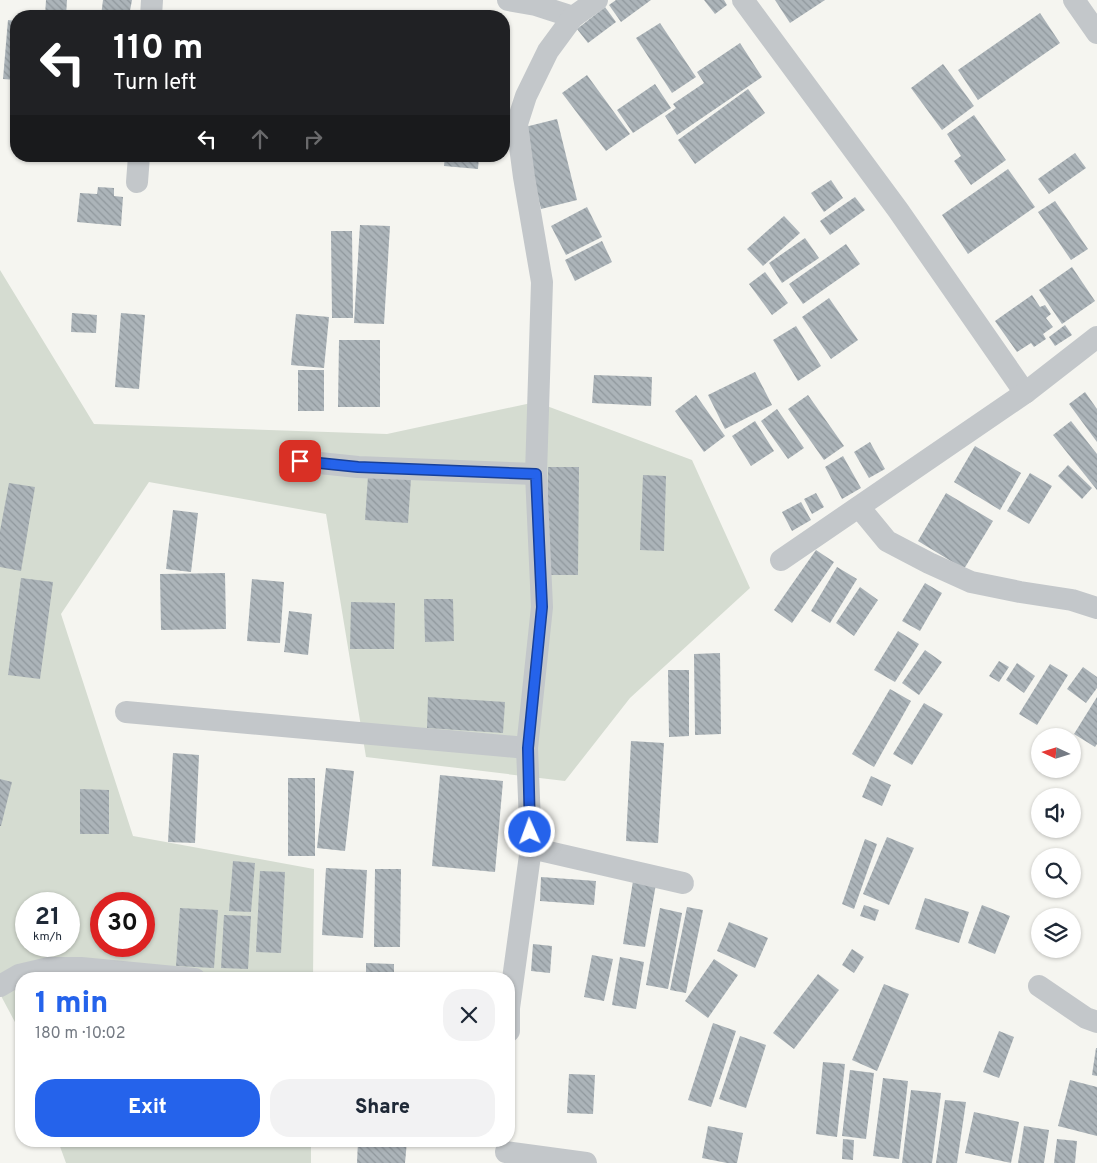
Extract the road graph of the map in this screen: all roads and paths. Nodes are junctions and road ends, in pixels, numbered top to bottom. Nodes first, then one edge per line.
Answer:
1 (508, 0) edge
2 (597, 0) edge
3 (744, 0) edge
4 (1074, 0) edge
5 (573, 17) junction
6 (1097, 33) edge
7 (139, 162) edge
8 (137, 182) dead end
9 (1097, 337) edge
10 (1025, 393) junction
11 (300, 461) dead end
12 (536, 474) junction
13 (859, 507) junction
14 (781, 560) dead end
15 (1097, 608) edge
16 (126, 712) dead end
17 (528, 748) junction
18 (531, 848) junction
19 (683, 883) dead end
20 (32, 972) edge
21 (122, 972) edge
22 (514, 972) edge
23 (15, 977) edge
24 (0, 986) edge
25 (1039, 986) dead end
26 (1097, 1022) edge
27 (506, 1152) edge
28 (586, 1163) edge

1 - 5 street
2 - 5 street
3 - 10 street
4 - 6 street
5 - 12 street
7 - 8 street
9 - 10 street
10 - 13 street
11 - 12 street
12 - 17 street
13 - 14 street
13 - 15 street
16 - 17 street
17 - 18 street
18 - 19 street
18 - 22 street
20 - 21 street
23 - 24 street
25 - 26 street
27 - 28 street

